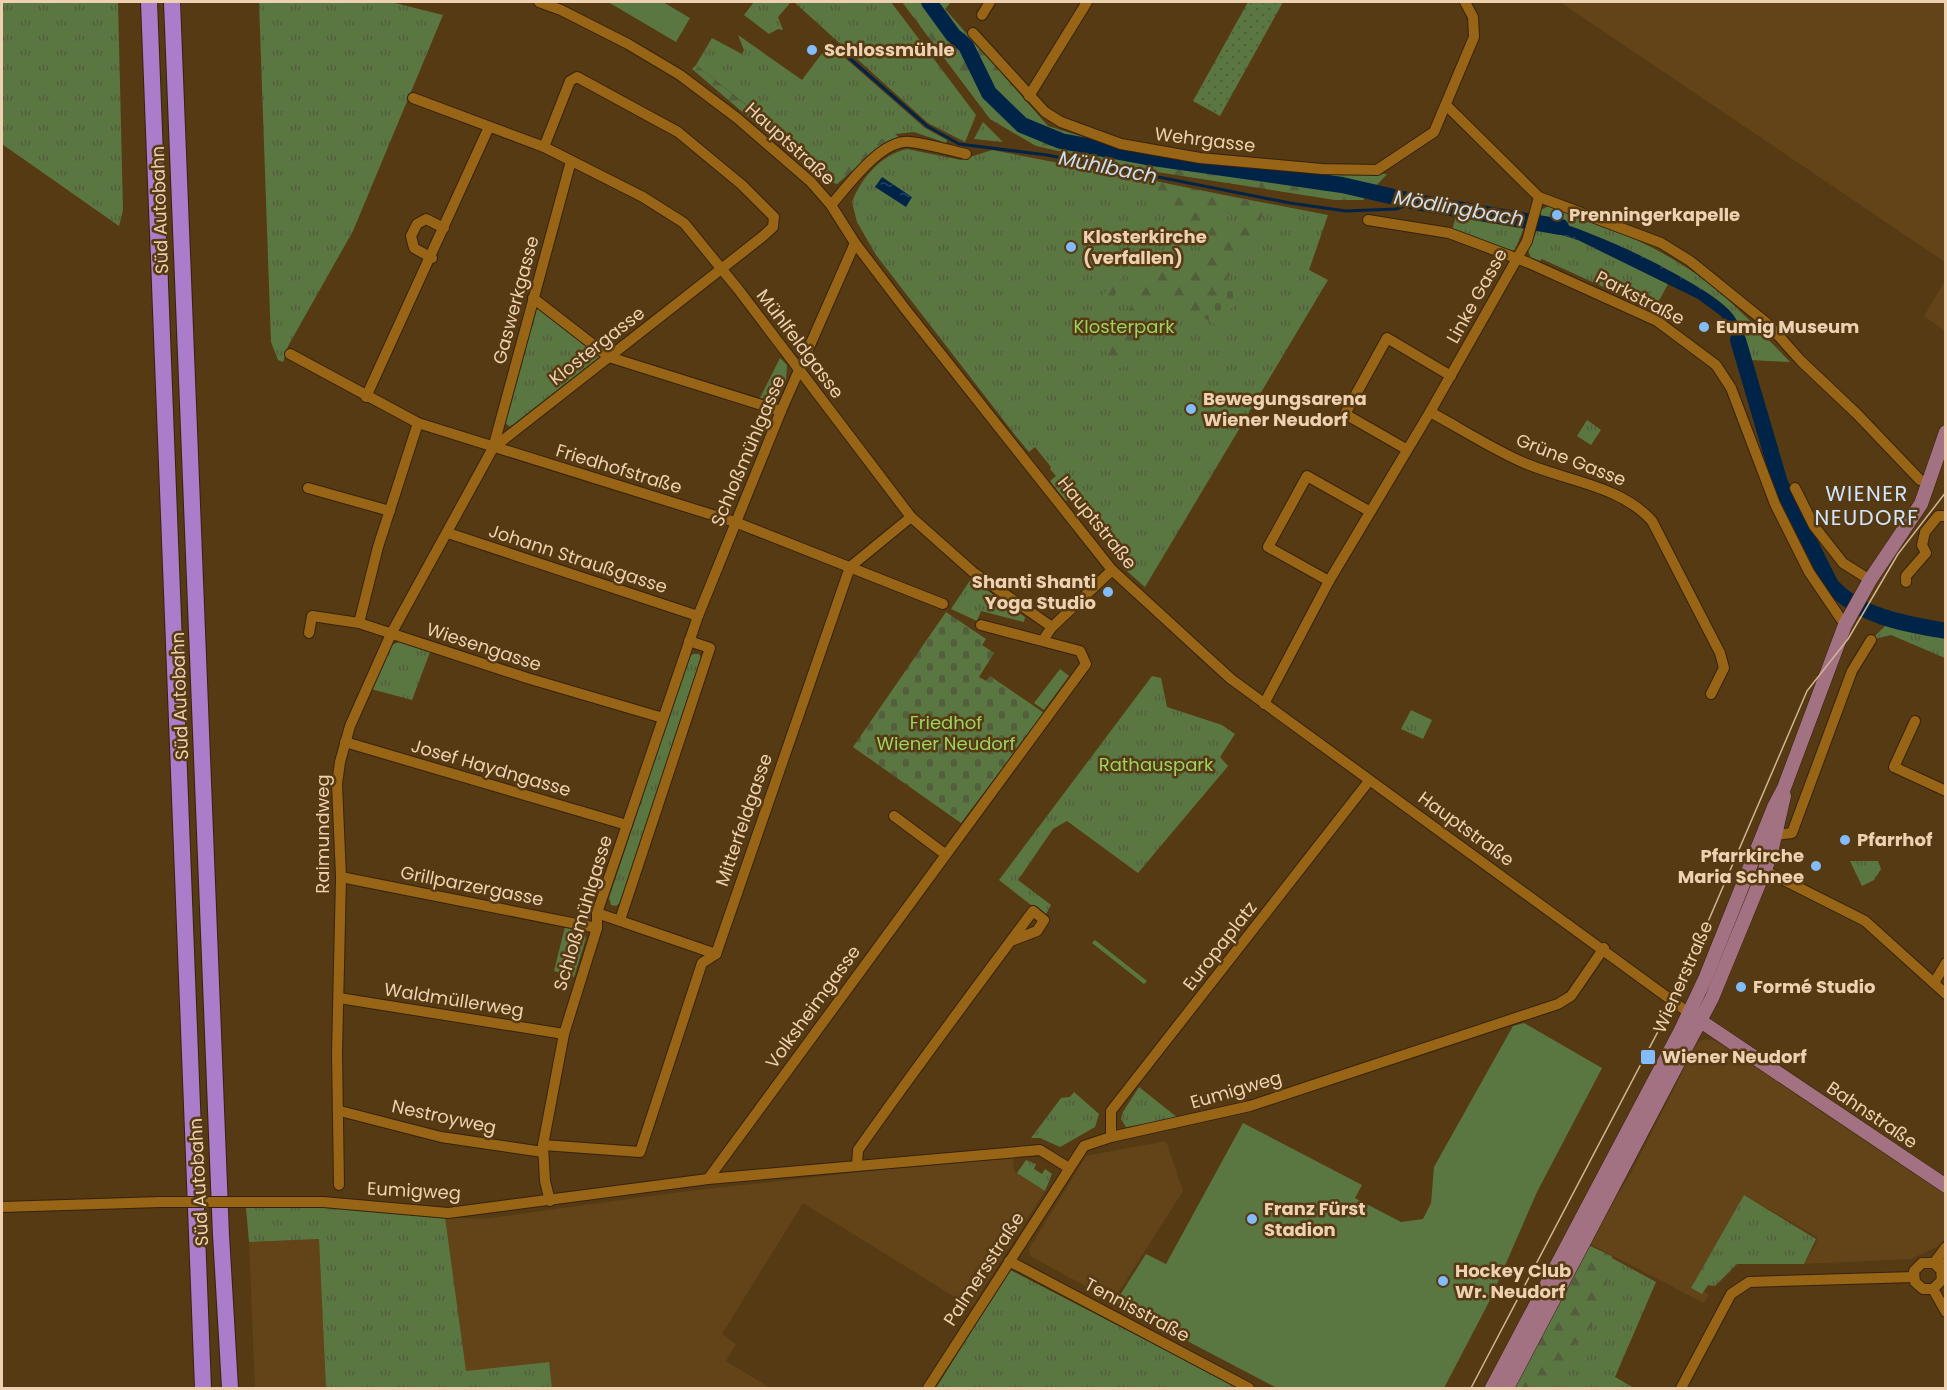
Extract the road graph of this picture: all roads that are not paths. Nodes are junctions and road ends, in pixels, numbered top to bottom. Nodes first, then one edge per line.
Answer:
1 (149, 2) edge
2 (172, 2) edge
3 (538, 2) edge
4 (990, 2) edge
5 (1087, 2) edge
6 (1465, 2) edge
7 (982, 15) dead end
8 (974, 33) dead end
9 (1029, 96) junction
10 (413, 98) dead end
11 (1446, 105) junction
12 (489, 127) junction
13 (544, 147) junction
14 (966, 154) dead end
15 (571, 161) junction
16 (1539, 197) junction
17 (831, 205) junction
18 (1368, 220) dead end
19 (444, 228) junction
20 (855, 243) junction
21 (432, 258) junction
22 (1517, 258) junction
23 (720, 268) junction
24 (533, 298) junction
25 (290, 354) dead end
26 (609, 357) junction
27 (799, 372) junction
28 (1451, 376) junction
29 (366, 397) junction
30 (782, 411) junction
31 (1430, 412) junction
32 (418, 423) junction
33 (1946, 432) edge
34 (493, 448) junction
35 (1406, 449) junction
36 (1929, 483) junction
37 (1795, 488) dead end
38 (307, 490) dead end
39 (390, 511) junction
40 (1369, 511) junction
41 (1946, 516) edge
42 (911, 517) junction
43 (735, 522) junction
44 (448, 533) junction
45 (850, 567) junction
46 (1112, 570) junction
47 (1870, 580) junction
48 (1329, 581) junction
49 (1906, 582) dead end
50 (944, 604) dead end
51 (698, 616) junction
52 (1848, 619) junction
53 (359, 623) junction
54 (981, 625) dead end
55 (1052, 627) junction
56 (309, 633) dead end
57 (391, 634) junction
58 (1043, 640) junction
59 (1871, 640) dead end
60 (689, 641) junction
61 (1711, 694) dead end
62 (1264, 704) junction
63 (663, 718) junction
64 (1915, 721) dead end
65 (345, 742) junction
66 (1369, 781) junction
67 (1784, 788) junction
68 (1946, 791) edge
69 (894, 816) dead end
70 (627, 825) junction
71 (1776, 835) junction
72 (945, 854) junction
73 (1764, 870) junction
74 (340, 877) junction
75 (597, 913) junction
76 (620, 920) junction
77 (597, 928) junction
78 (1011, 940) dead end
79 (1604, 948) junction
80 (716, 954) junction
81 (1946, 963) edge
82 (1934, 983) junction
83 (1946, 994) edge
84 (339, 998) junction
85 (1689, 1013) junction
86 (1701, 1022) junction
87 (564, 1034) junction
88 (340, 1111) junction
89 (1111, 1137) junction
90 (543, 1148) junction
91 (640, 1152) joint
92 (857, 1164) junction
93 (1069, 1168) junction
94 (708, 1179) junction
95 (339, 1185) dead end
96 (1946, 1186) edge
97 (550, 1201) junction
98 (2, 1207) edge
99 (1946, 1247) edge
100 (1009, 1261) junction
101 (1940, 1265) edge
102 (1560, 1273) junction
103 (1914, 1277) junction
104 (1934, 1288) junction
105 (1946, 1312) edge
106 (203, 1389) edge
107 (230, 1389) edge
108 (928, 1389) edge
109 (1249, 1389) edge
110 (1492, 1389) edge
111 (1507, 1389) edge
112 (1681, 1389) edge

1 - 106 highway, Süd Autobahn
2 - 107 highway, Süd Autobahn
3 - 17 street, Hauptstraße
4 - 7 street
5 - 9 street
6 - 11 street, Wehrgasse
8 - 9 street, Wehrgasse
9 - 11 street, Wehrgasse
10 - 12 street, Mühlfeldgasse
11 - 16 street
12 - 13 street, Mühlfeldgasse
12 - 19 street
13 - 15 street, Mühlfeldgasse
13 - 23 street, Klostergasse
14 - 17 street
15 - 23 street, Mühlfeldgasse
15 - 24 street, Gaswerkgasse
16 - 22 street, Linke Gasse
16 - 36 street
17 - 20 street, Hauptstraße
18 - 22 street, Parkstraße
19 - 21 street
19 - 21 street
20 - 27 street, Schloßmühlgasse
20 - 46 street, Hauptstraße
21 - 29 street
22 - 28 street, Linke Gasse
22 - 52 street, Parkstraße
23 - 26 street, Klostergasse
23 - 27 street, Mühlfeldgasse
24 - 26 street
24 - 34 street, Gaswerkgasse
25 - 29 street, Friedhofstraße
26 - 30 street
26 - 34 street, Klostergasse
27 - 30 street, Schloßmühlgasse
27 - 42 street, Mühlfeldgasse
28 - 31 street, Linke Gasse
28 - 35 street
29 - 32 street, Friedhofstraße
30 - 43 street, Schloßmühlgasse
31 - 35 street, Linke Gasse
31 - 61 street, Grüne Gasse
32 - 34 street, Friedhofstraße
32 - 39 street
33 - 36 main road, Wienerstraße
34 - 43 street, Friedhofstraße
34 - 44 street, Raimundweg
35 - 40 street, Linke Gasse
36 - 47 main road, Wienerstraße
37 - 47 street
38 - 39 street
39 - 53 street
40 - 48 street, Linke Gasse
40 - 48 street
41 - 49 street
42 - 45 street
42 - 55 street, Mühlfeldgasse
43 - 45 street, Friedhofstraße
43 - 51 street, Schloßmühlgasse
44 - 51 street, Johann Straußgasse
44 - 57 street, Raimundweg
45 - 50 street, Friedhofstraße
45 - 80 street, Mitterfeldgasse
46 - 55 street
46 - 62 street, Hauptstraße
47 - 52 main road, Wienerstraße
48 - 62 street, Linke Gasse
51 - 60 street, Schloßmühlgasse
52 - 67 main road, Wienerstraße
53 - 56 street, Wiesengasse
53 - 57 street, Wiesengasse
54 - 58 street
55 - 58 street
57 - 63 street, Wiesengasse
57 - 65 street, Raimundweg
58 - 72 street, Volksheimgasse
59 - 71 street
60 - 63 street, Schloßmühlgasse
60 - 76 street, Schloßmühlgasse
62 - 66 street, Hauptstraße
63 - 70 street, Schloßmühlgasse
64 - 68 street
65 - 70 street, Josef Haydngasse
65 - 74 street, Raimundweg
66 - 79 street, Hauptstraße
66 - 89 street, Europaplatz
67 - 71 main road, Wienerstraße
67 - 85 main road, Wienerstraße
69 - 72 street
70 - 75 street, Schloßmühlgasse
71 - 73 main road, Wienerstraße
72 - 94 street, Volksheimgasse
73 - 82 street
73 - 86 main road, Wienerstraße
74 - 77 street, Grillparzergasse
74 - 84 street, Raimundweg
75 - 76 street
75 - 77 street, Schloßmühlgasse
76 - 80 street
77 - 87 street, Schloßmühlgasse
78 - 92 street
79 - 85 street, Hauptstraße
79 - 89 street, Eumigweg
80 - 91 street, Mitterfeldgasse
81 - 82 street
82 - 83 street
84 - 87 street, Waldmüllerweg
84 - 88 street, Raimundweg
85 - 86 main road, Bahnstraße
85 - 102 main road, Wienerstraße
86 - 96 main road, Bahnstraße
86 - 102 main road, Wienerstraße
87 - 90 street, Schloßmühlgasse
88 - 90 street, Nestroyweg
88 - 95 street, Raimundweg
89 - 93 street, Eumigweg
90 - 91 street, Nestroyweg
90 - 97 street, Schloßmühlgasse
92 - 93 street, Eumigweg
92 - 94 street, Eumigweg
93 - 100 street, Palmersstraße
94 - 97 street, Eumigweg
97 - 98 street, Eumigweg, bridge
99 - 101 street
100 - 108 street, Palmersstraße
100 - 109 street, Tennisstraße
101 - 103 street
101 - 104 street
102 - 110 main road
102 - 111 main road
103 - 104 street
103 - 112 street
104 - 105 street

